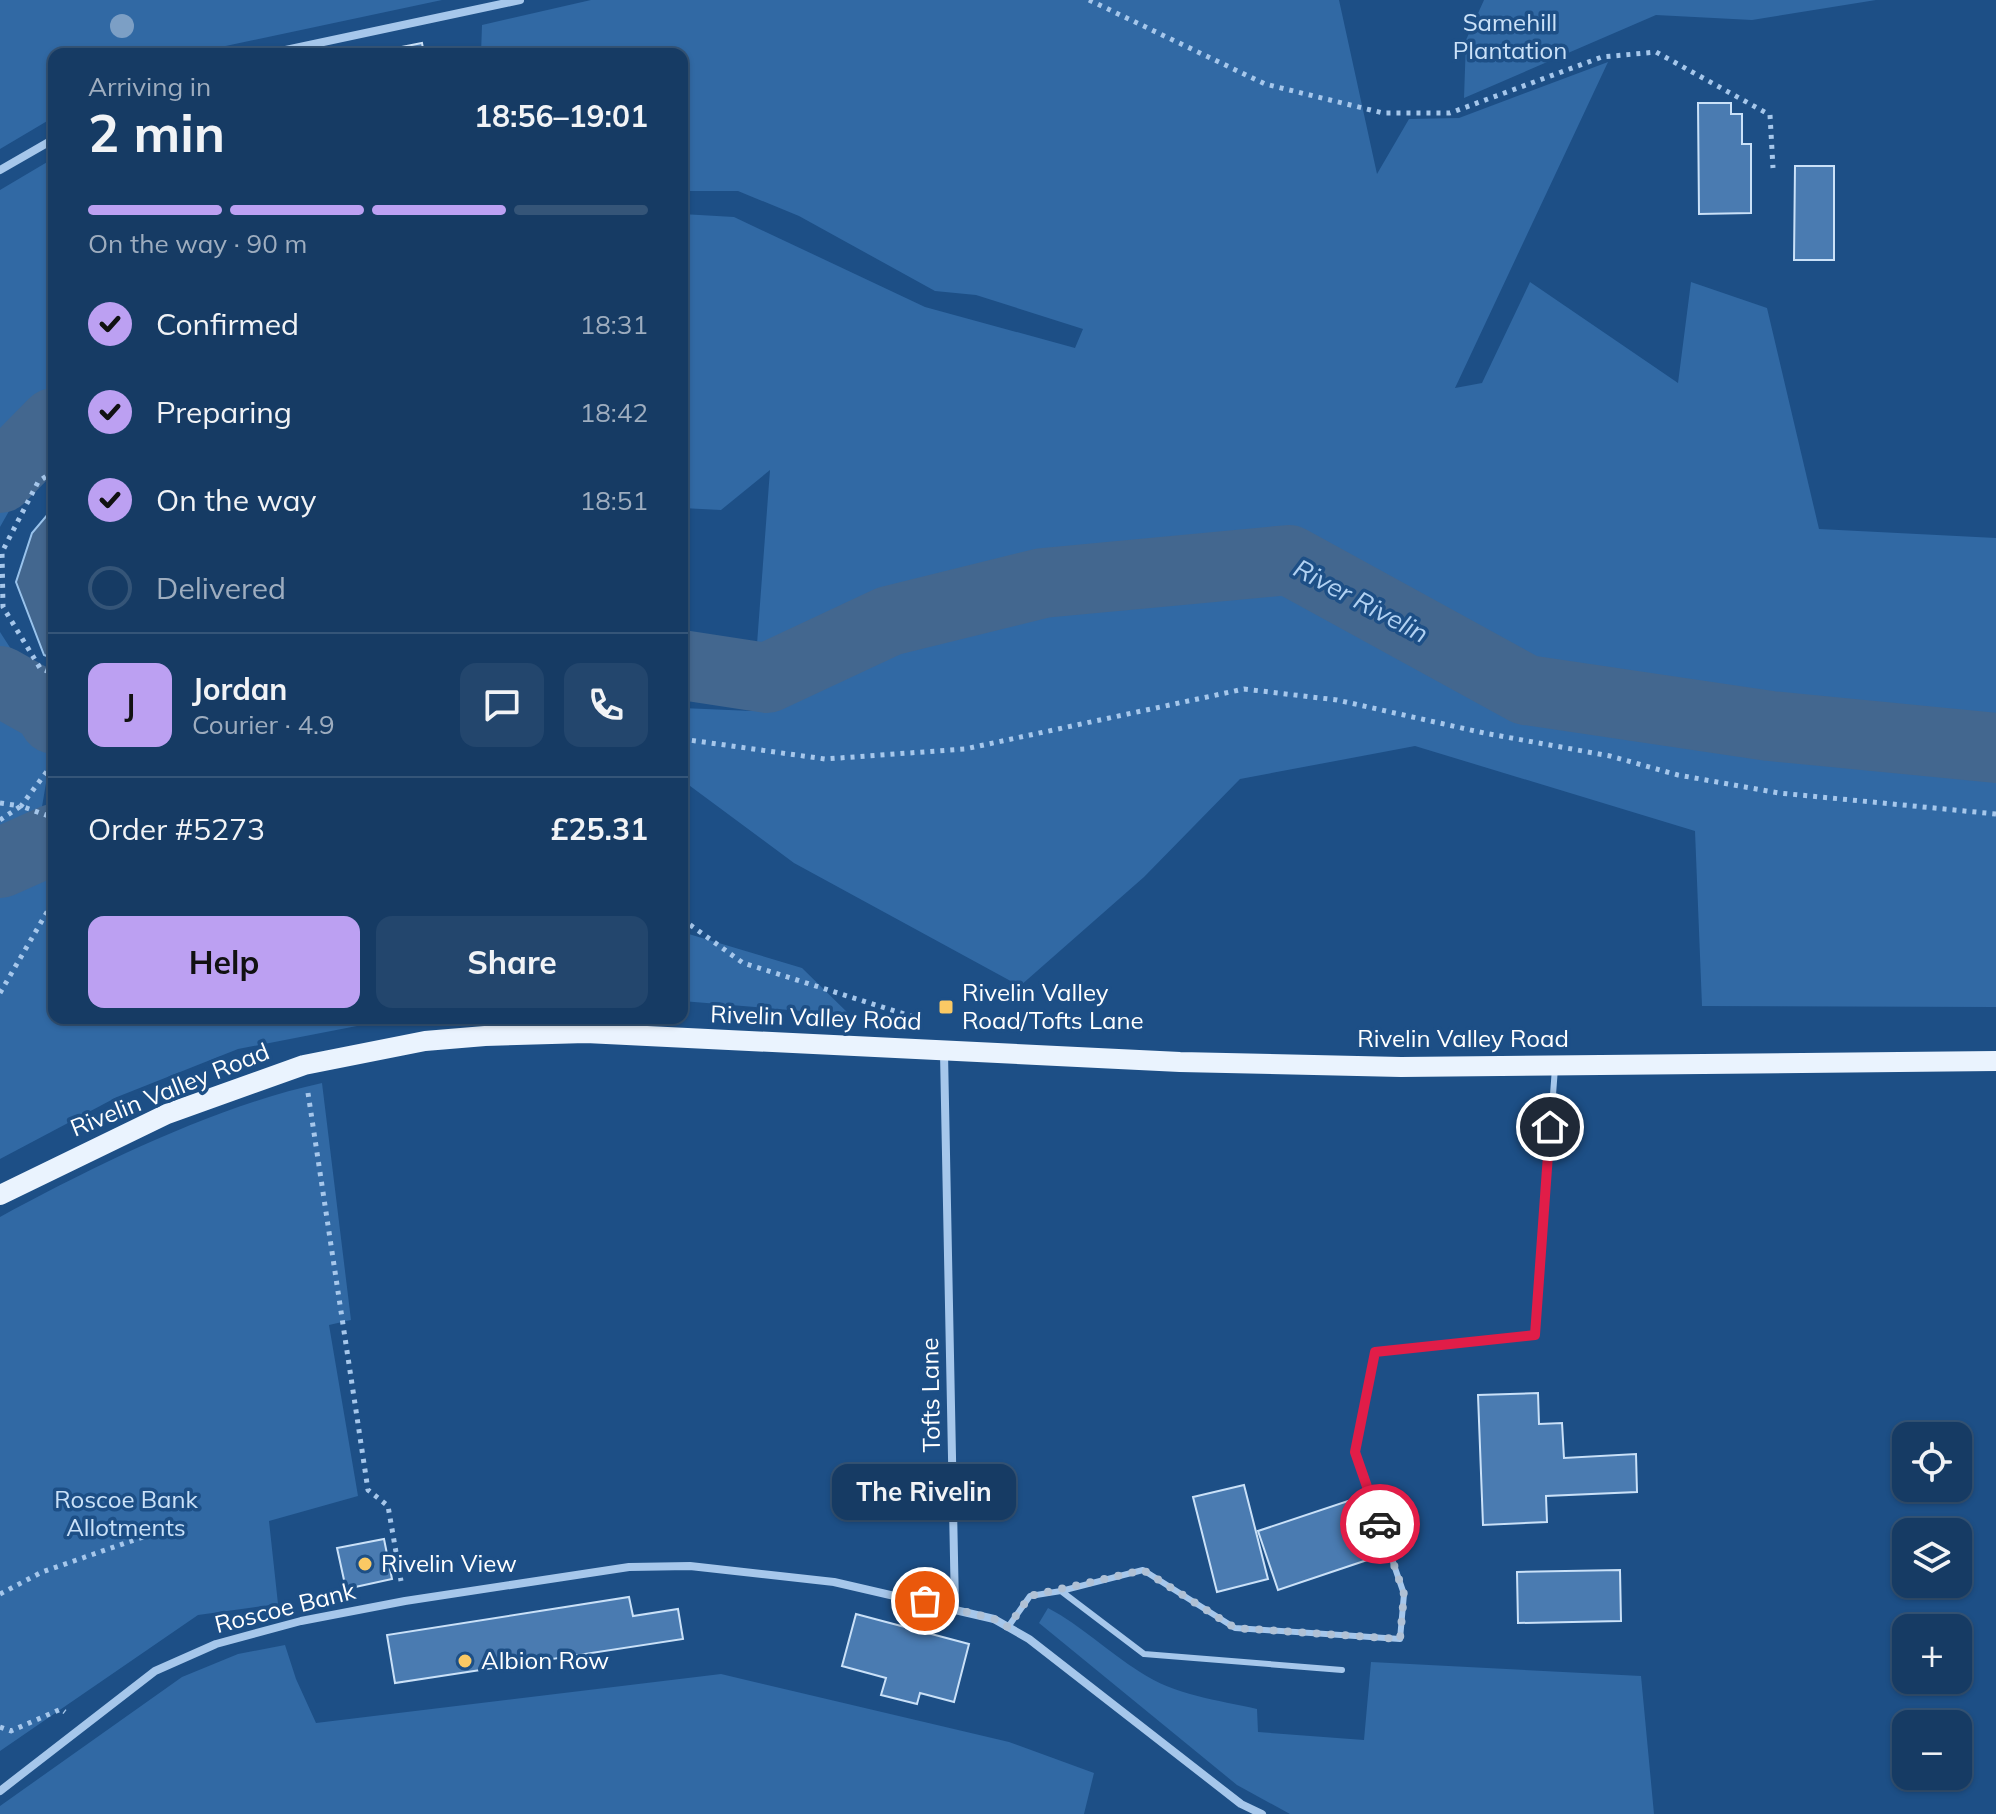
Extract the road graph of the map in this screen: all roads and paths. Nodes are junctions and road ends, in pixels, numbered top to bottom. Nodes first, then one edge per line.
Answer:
1 (520, 0) edge
2 (1089, 0) edge
3 (295, 48) edge
4 (48, 142) edge
5 (1773, 168) dead end
6 (0, 170) edge
7 (48, 475) edge
8 (48, 671) edge
9 (688, 740) edge
10 (48, 770) edge
11 (0, 803) edge
12 (21, 806) junction
13 (1996, 814) edge
14 (48, 816) edge
15 (0, 820) edge
16 (48, 910) edge
17 (688, 923) edge
18 (0, 993) edge
19 (944, 1049) junction
20 (1996, 1061) edge
21 (1555, 1064) junction
22 (304, 1065) junction
23 (0, 1195) edge
24 (163, 1530) dead end
25 (1061, 1591) junction
26 (0, 1594) edge
27 (405, 1601) junction
28 (955, 1608) junction
29 (1008, 1627) junction
30 (1342, 1670) dead end
31 (86, 1726) junction
32 (0, 1727) edge
33 (0, 1791) edge
34 (1262, 1814) edge

1 - 3 street
2 - 5 path
4 - 6 street
7 - 8 path
9 - 13 path
10 - 12 path
11 - 12 path
12 - 14 path
12 - 15 path
16 - 18 path
17 - 19 path
19 - 21 main road, Rivelin Valley Road
19 - 22 main road, Rivelin Valley Road
19 - 28 street, Tofts Lane
20 - 21 main road, Rivelin Valley Road
21 - 25 lane
22 - 23 main road, Rivelin Valley Road
22 - 27 path
24 - 26 path
25 - 29 lane
25 - 30 lane
27 - 28 street, Roscoe Bank
27 - 31 street, Roscoe Bank
28 - 29 street
29 - 34 street
31 - 32 path
31 - 33 street, Roscoe Bank

